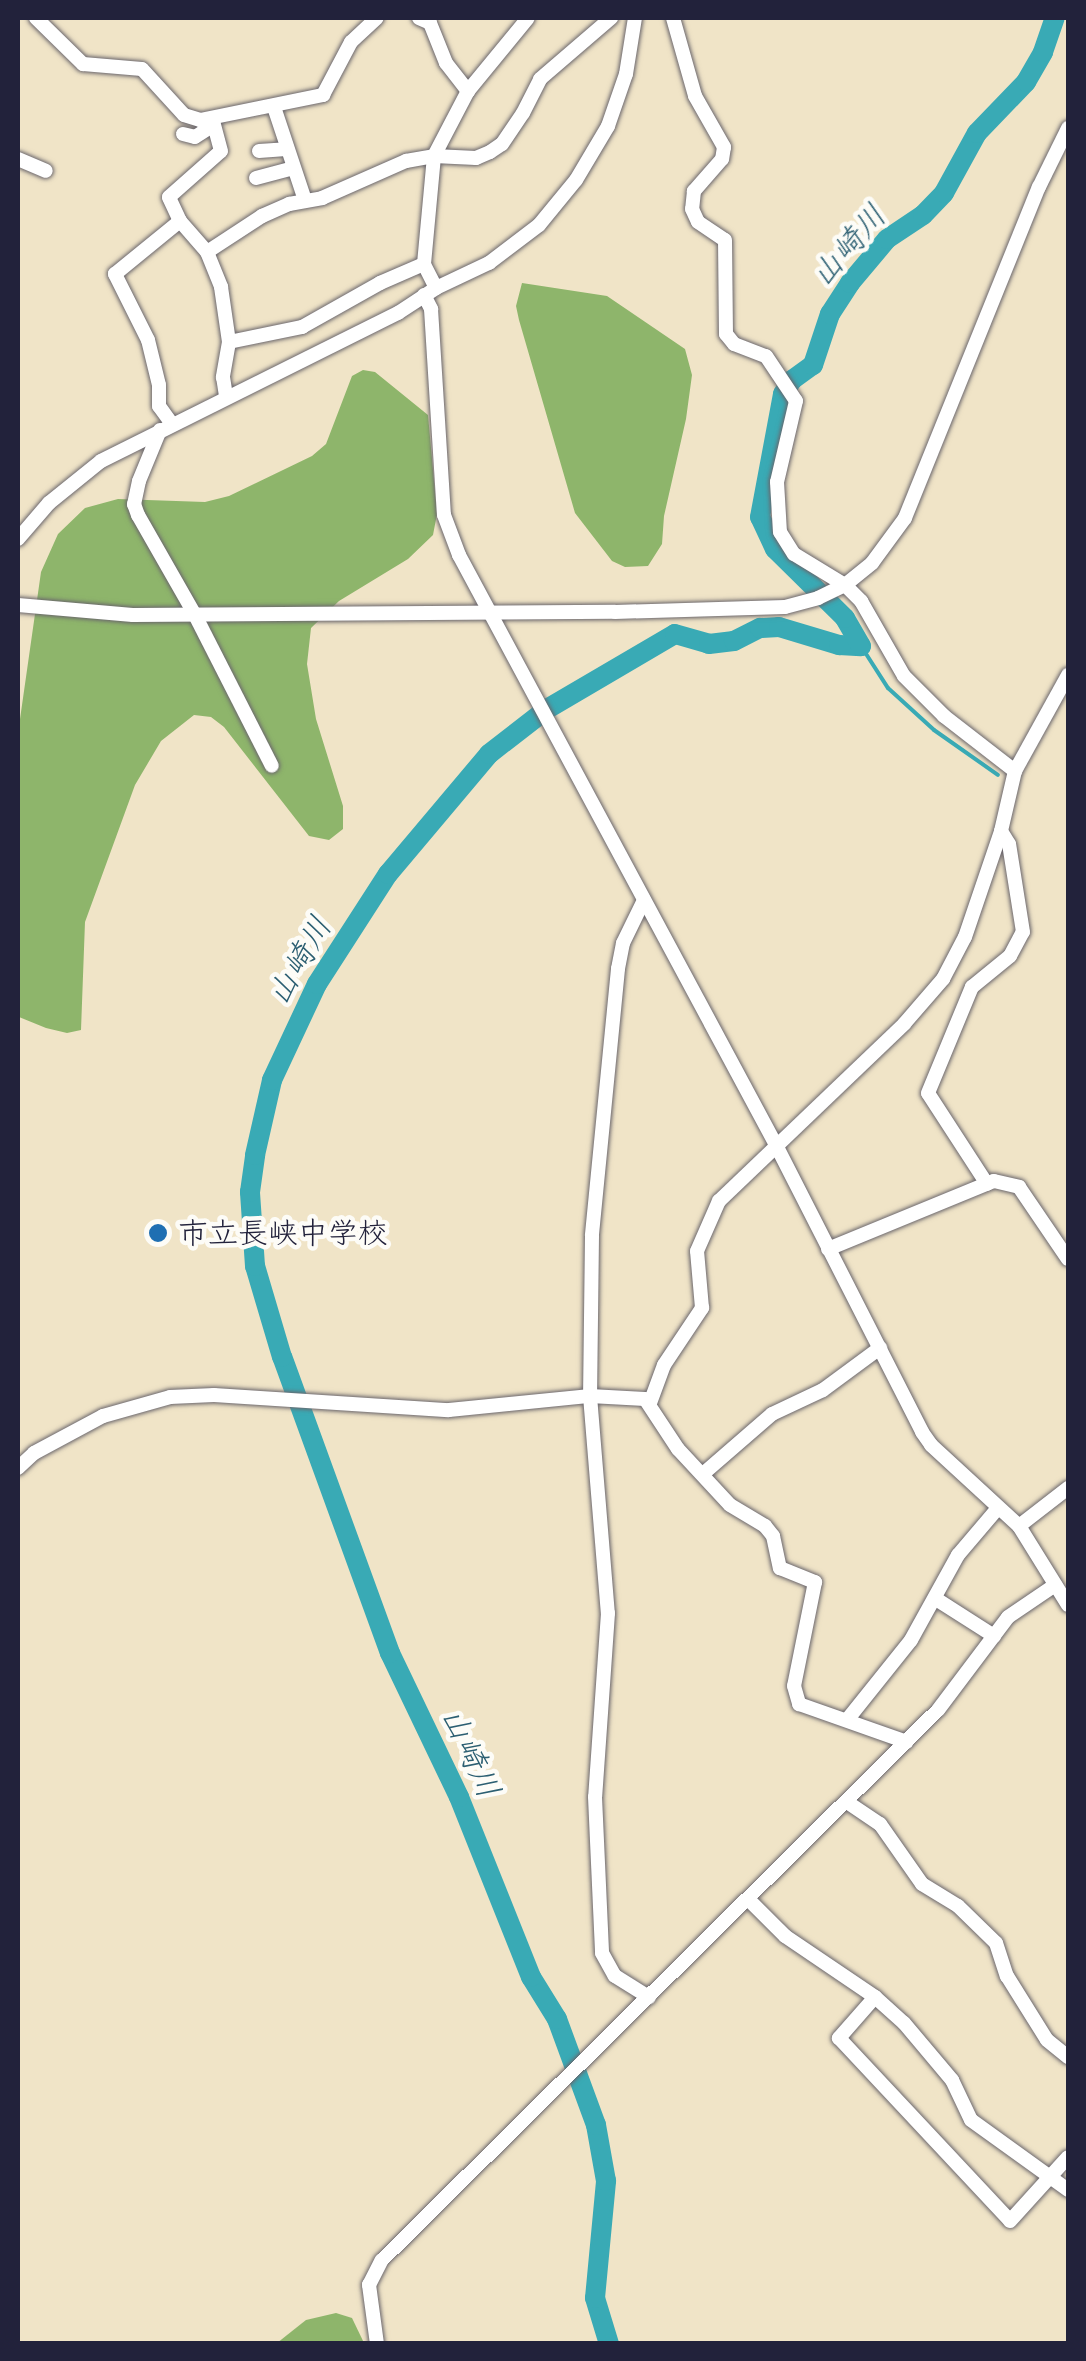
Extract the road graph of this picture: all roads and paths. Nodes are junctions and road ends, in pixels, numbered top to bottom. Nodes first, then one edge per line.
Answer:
1 (36, 18) edge
2 (376, 18) edge
3 (419, 18) edge
4 (528, 18) edge
5 (611, 18) edge
6 (635, 18) edge
7 (673, 18) edge
8 (468, 91) junction
9 (274, 107) junction
10 (212, 122) junction
11 (1068, 128) edge
12 (183, 134) dead end
13 (286, 148) junction
14 (259, 151) dead end
15 (434, 156) junction
16 (18, 159) edge
17 (293, 168) junction
18 (46, 172) dead end
19 (256, 178) dead end
20 (305, 200) junction
21 (180, 221) junction
22 (207, 252) junction
23 (424, 264) junction
24 (430, 292) junction
25 (229, 342) junction
26 (226, 397) junction
27 (165, 427) junction
28 (18, 539) edge
29 (842, 587) junction
30 (18, 605) edge
31 (490, 613) junction
32 (195, 615) junction
33 (1068, 676) edge
34 (272, 766) dead end
35 (1015, 771) junction
36 (1001, 831) junction
37 (644, 900) junction
38 (776, 1145) junction
39 (987, 1184) junction
40 (1063, 1239) edge
41 (828, 1249) junction
42 (1068, 1259) edge
43 (880, 1348) junction
44 (590, 1396) junction
45 (650, 1403) junction
46 (18, 1468) edge
47 (704, 1474) junction
48 (1068, 1488) edge
49 (998, 1508) junction
50 (1019, 1526) junction
51 (1055, 1585) junction
52 (936, 1600) junction
53 (1068, 1605) edge
54 (994, 1636) junction
55 (847, 1720) junction
56 (907, 1742) junction
57 (847, 1802) junction
58 (750, 1900) junction
59 (649, 1996) junction
60 (875, 1997) junction
61 (1068, 2057) edge
62 (1068, 2157) edge
63 (1051, 2179) junction
64 (1068, 2190) edge
65 (376, 2344) edge

1 - 10 street
2 - 9 street
3 - 8 street
4 - 8 street
5 - 15 street
6 - 24 street
7 - 29 street
8 - 15 street
9 - 10 street
9 - 13 street
10 - 12 street
10 - 21 street
11 - 29 street
13 - 14 street
13 - 17 street
15 - 20 street
15 - 23 street
16 - 18 street
17 - 19 street
17 - 20 street
20 - 22 street
21 - 22 street
21 - 27 street
22 - 25 street
23 - 24 street
23 - 25 street
24 - 26 street
24 - 31 street
25 - 26 street
26 - 27 street
27 - 28 street
27 - 32 street
29 - 31 street
29 - 35 street
30 - 32 street
31 - 32 street
31 - 37 street
32 - 34 street
33 - 35 street
35 - 36 street
36 - 38 street
36 - 39 street
37 - 38 street
37 - 44 street
38 - 41 street
38 - 45 street
39 - 40 street
39 - 41 street
40 - 42 street
41 - 43 street
43 - 47 street
43 - 49 street
44 - 45 street
44 - 46 street
44 - 59 street
45 - 47 street
47 - 55 street
48 - 50 street
49 - 50 street
49 - 52 street
50 - 51 street
51 - 53 street
51 - 54 street
52 - 54 street
52 - 55 street
54 - 56 street
55 - 56 street
56 - 57 street
57 - 58 street
57 - 61 street
58 - 59 street
58 - 60 street
59 - 65 street
60 - 63 street
60 - 63 street
62 - 63 street
63 - 64 street

